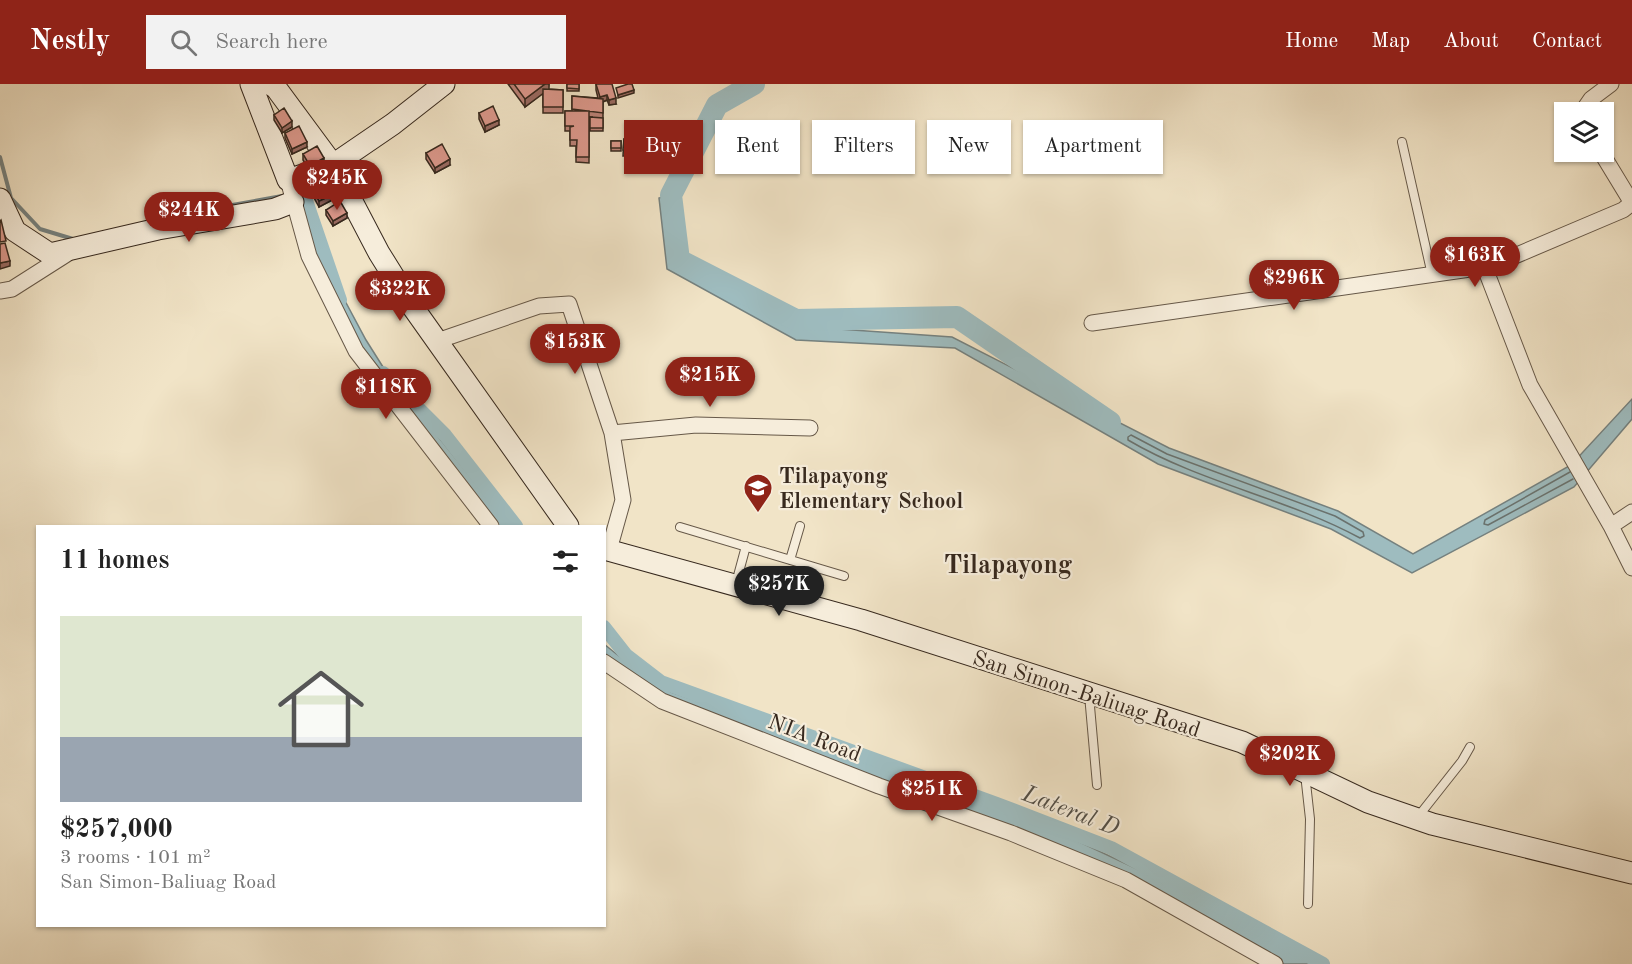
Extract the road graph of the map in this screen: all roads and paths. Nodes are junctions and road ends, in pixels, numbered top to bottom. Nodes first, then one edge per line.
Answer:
1 (251, 84) edge
2 (270, 84) edge
3 (444, 84) edge
4 (1611, 84) edge
5 (1589, 102) edge
6 (1402, 142) dead end
7 (1607, 162) edge
8 (333, 165) junction
9 (288, 180) junction
10 (0, 199) edge
11 (293, 202) junction
12 (1632, 203) edge
13 (75, 249) junction
14 (1491, 266) junction
15 (1432, 275) junction
16 (0, 291) edge
17 (1092, 323) dead end
18 (437, 341) junction
19 (810, 428) dead end
20 (612, 433) junction
21 (1632, 512) edge
22 (490, 525) edge
23 (567, 525) edge
24 (800, 526) dead end
25 (1611, 526) junction
26 (680, 527) dead end
27 (746, 546) junction
28 (607, 550) edge
29 (790, 560) junction
30 (1632, 568) edge
31 (844, 576) dead end
32 (736, 584) junction
33 (606, 663) edge
34 (1089, 693) junction
35 (1470, 747) dead end
36 (1305, 772) junction
37 (1097, 785) dead end
38 (1416, 819) junction
39 (1632, 873) edge
40 (1308, 904) dead end
41 (1275, 964) edge

1 - 9 main road
2 - 8 main road
3 - 8 main road
4 - 5 street
6 - 15 lane
7 - 12 street
8 - 9 main road
8 - 18 main road
9 - 11 street
10 - 13 main road
11 - 13 main road
11 - 22 street
12 - 14 street
13 - 16 street
14 - 15 street
14 - 25 street
15 - 17 street
18 - 20 street
18 - 23 main road
19 - 20 street
20 - 28 street
21 - 25 street
24 - 29 lane
25 - 30 street
26 - 27 lane
27 - 29 lane
27 - 32 lane
28 - 32 main road, San Simon-Baliuag Road
29 - 31 lane
32 - 34 main road, San Simon-Baliuag Road
33 - 41 street, NIA Road
34 - 36 main road, San Simon-Baliuag Road
34 - 37 lane
35 - 38 lane
36 - 38 main road, San Simon-Baliuag Road
36 - 40 lane
38 - 39 main road, San Simon-Baliuag Road

